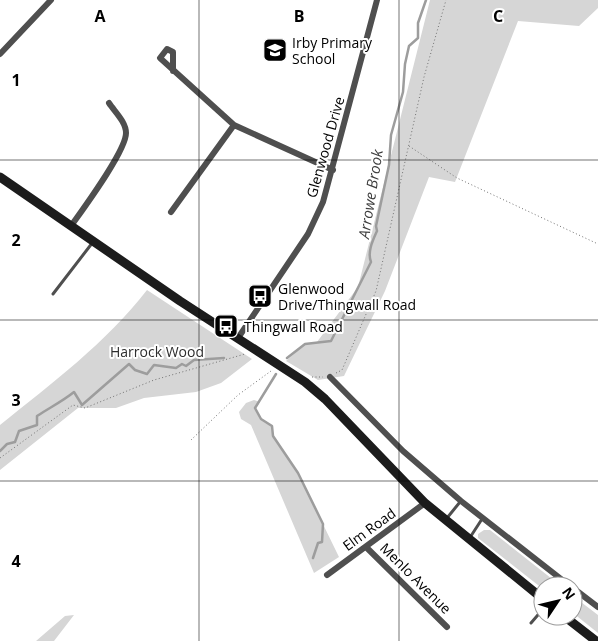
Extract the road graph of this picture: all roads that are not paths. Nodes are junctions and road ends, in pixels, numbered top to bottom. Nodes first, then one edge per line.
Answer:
1 (50, 0) edge
2 (377, 0) edge
3 (0, 54) edge
4 (173, 71) dead end
5 (109, 103) dead end
6 (234, 126) junction
7 (333, 170) junction
8 (0, 177) edge
9 (171, 212) dead end
10 (71, 226) junction
11 (94, 242) junction
12 (53, 294) dead end
13 (238, 338) junction
14 (330, 377) road end
15 (461, 501) junction
16 (425, 503) junction
17 (482, 518) junction
18 (445, 521) junction
19 (468, 540) junction
20 (366, 546) junction
21 (327, 575) dead end
22 (558, 576) edge
23 (533, 591) edge
24 (583, 595) edge
25 (598, 607) edge
26 (533, 621) edge
27 (531, 623) dead end
28 (447, 626) dead end
29 (577, 626) edge
30 (596, 641) edge

1 - 3 street
2 - 7 street, Glenwood Drive
4 - 6 street
5 - 10 street
6 - 7 street
6 - 9 street
7 - 13 street, Glenwood Drive
8 - 10 street
10 - 11 street
11 - 12 lane
11 - 13 street
13 - 16 street
14 - 15 street
15 - 17 street
15 - 18 lane
16 - 18 street
16 - 20 street, Elm Road
17 - 19 lane
17 - 22 street
18 - 19 street
19 - 23 street
20 - 21 street, Elm Road
20 - 28 street, Menlo Avenue
24 - 25 street
26 - 27 lane
29 - 30 street

